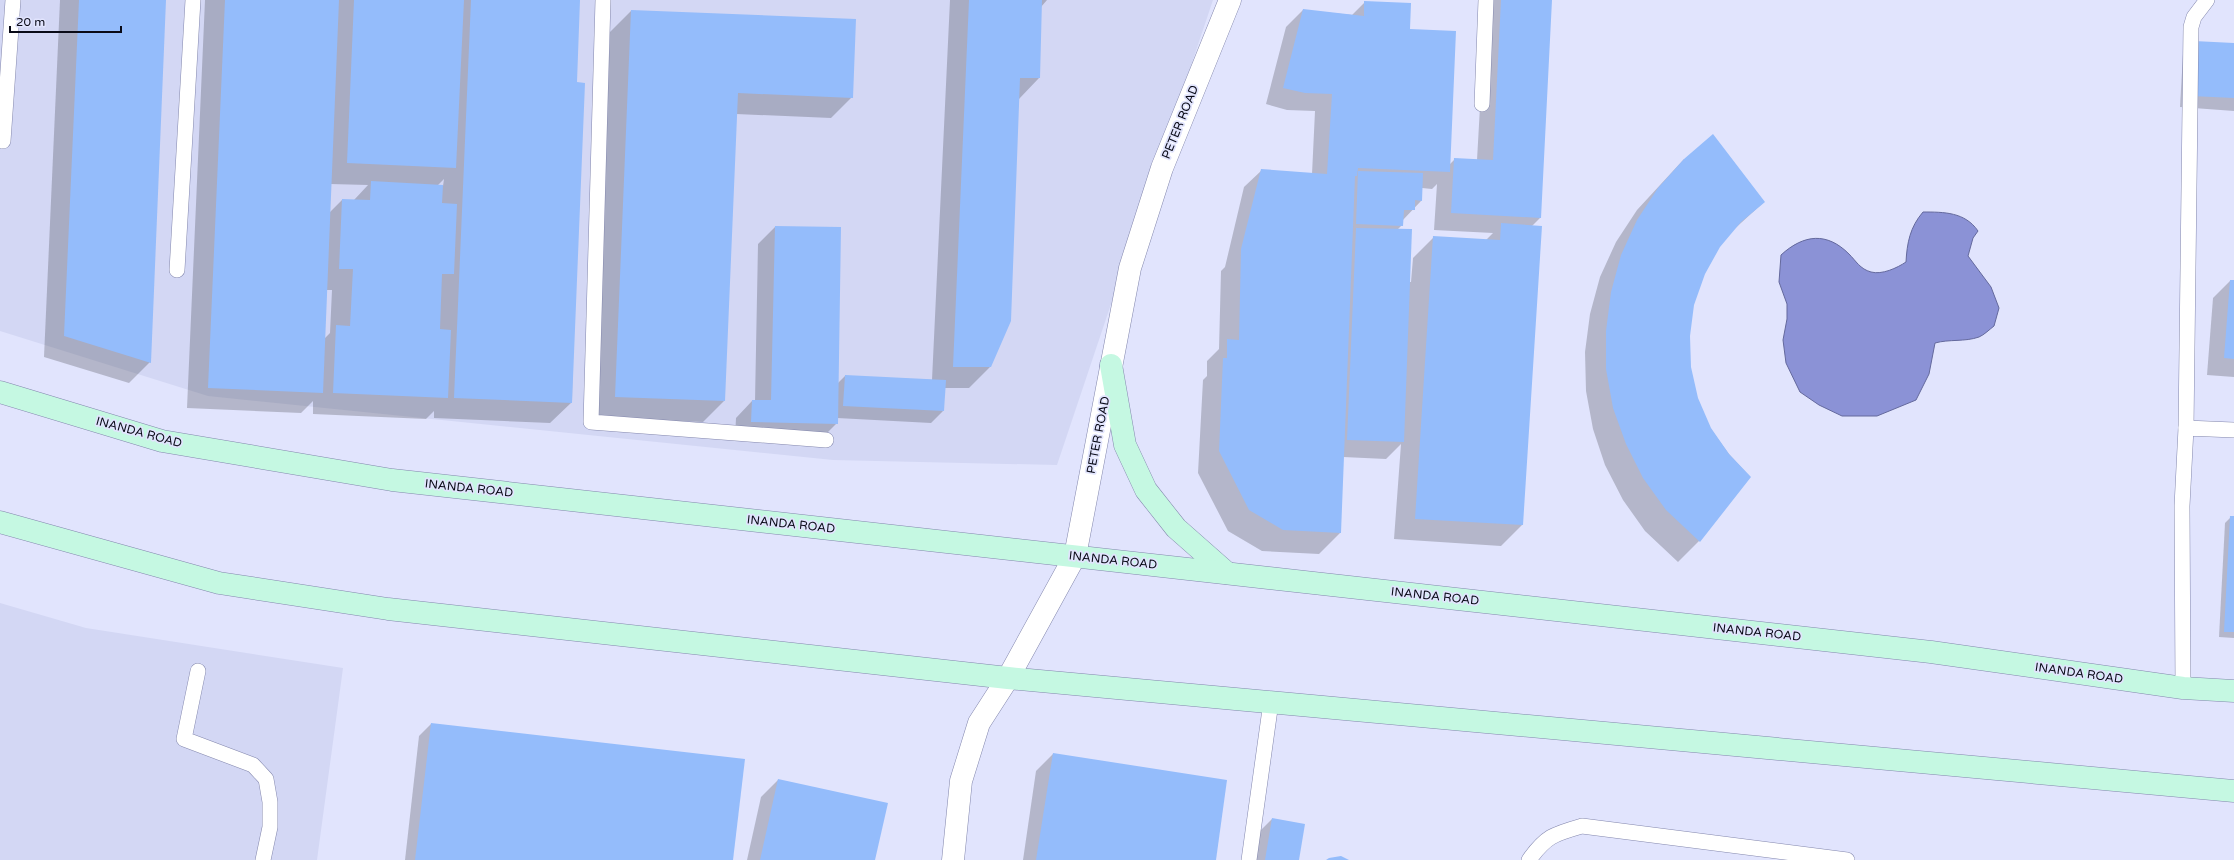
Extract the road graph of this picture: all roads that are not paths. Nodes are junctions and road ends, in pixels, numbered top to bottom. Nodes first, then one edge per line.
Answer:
1 (13, 0) edge
2 (193, 0) edge
3 (603, 0) edge
4 (1230, 0) edge
5 (1486, 0) edge
6 (2207, 0) edge
7 (1482, 104) dead end
8 (3, 141) dead end
9 (177, 270) dead end
10 (1111, 365) junction
11 (0, 392) edge
12 (2186, 428) junction
13 (2234, 430) edge
14 (826, 440) dead end
15 (0, 522) edge
16 (1075, 556) junction
17 (1227, 573) junction
18 (198, 671) dead end
19 (1008, 678) junction
20 (2182, 688) junction
21 (2234, 691) edge
22 (1271, 702) junction
23 (2234, 791) edge
24 (263, 860) edge
25 (953, 860) edge
26 (1249, 860) edge
27 (1530, 860) edge
28 (1847, 860) edge

1 - 8 lane
2 - 9 lane
3 - 14 lane
4 - 10 street, PETER ROAD
5 - 7 lane
6 - 12 lane
10 - 16 street, PETER ROAD
10 - 17 main road
11 - 16 main road, INANDA ROAD
12 - 13 lane
12 - 20 lane
15 - 19 main road
16 - 17 main road, INANDA ROAD
16 - 19 street, PETER ROAD
17 - 20 main road, INANDA ROAD
18 - 24 lane
19 - 22 main road
19 - 25 street, PETER ROAD
20 - 21 main road, INANDA ROAD
22 - 23 main road
22 - 26 lane
27 - 28 lane

